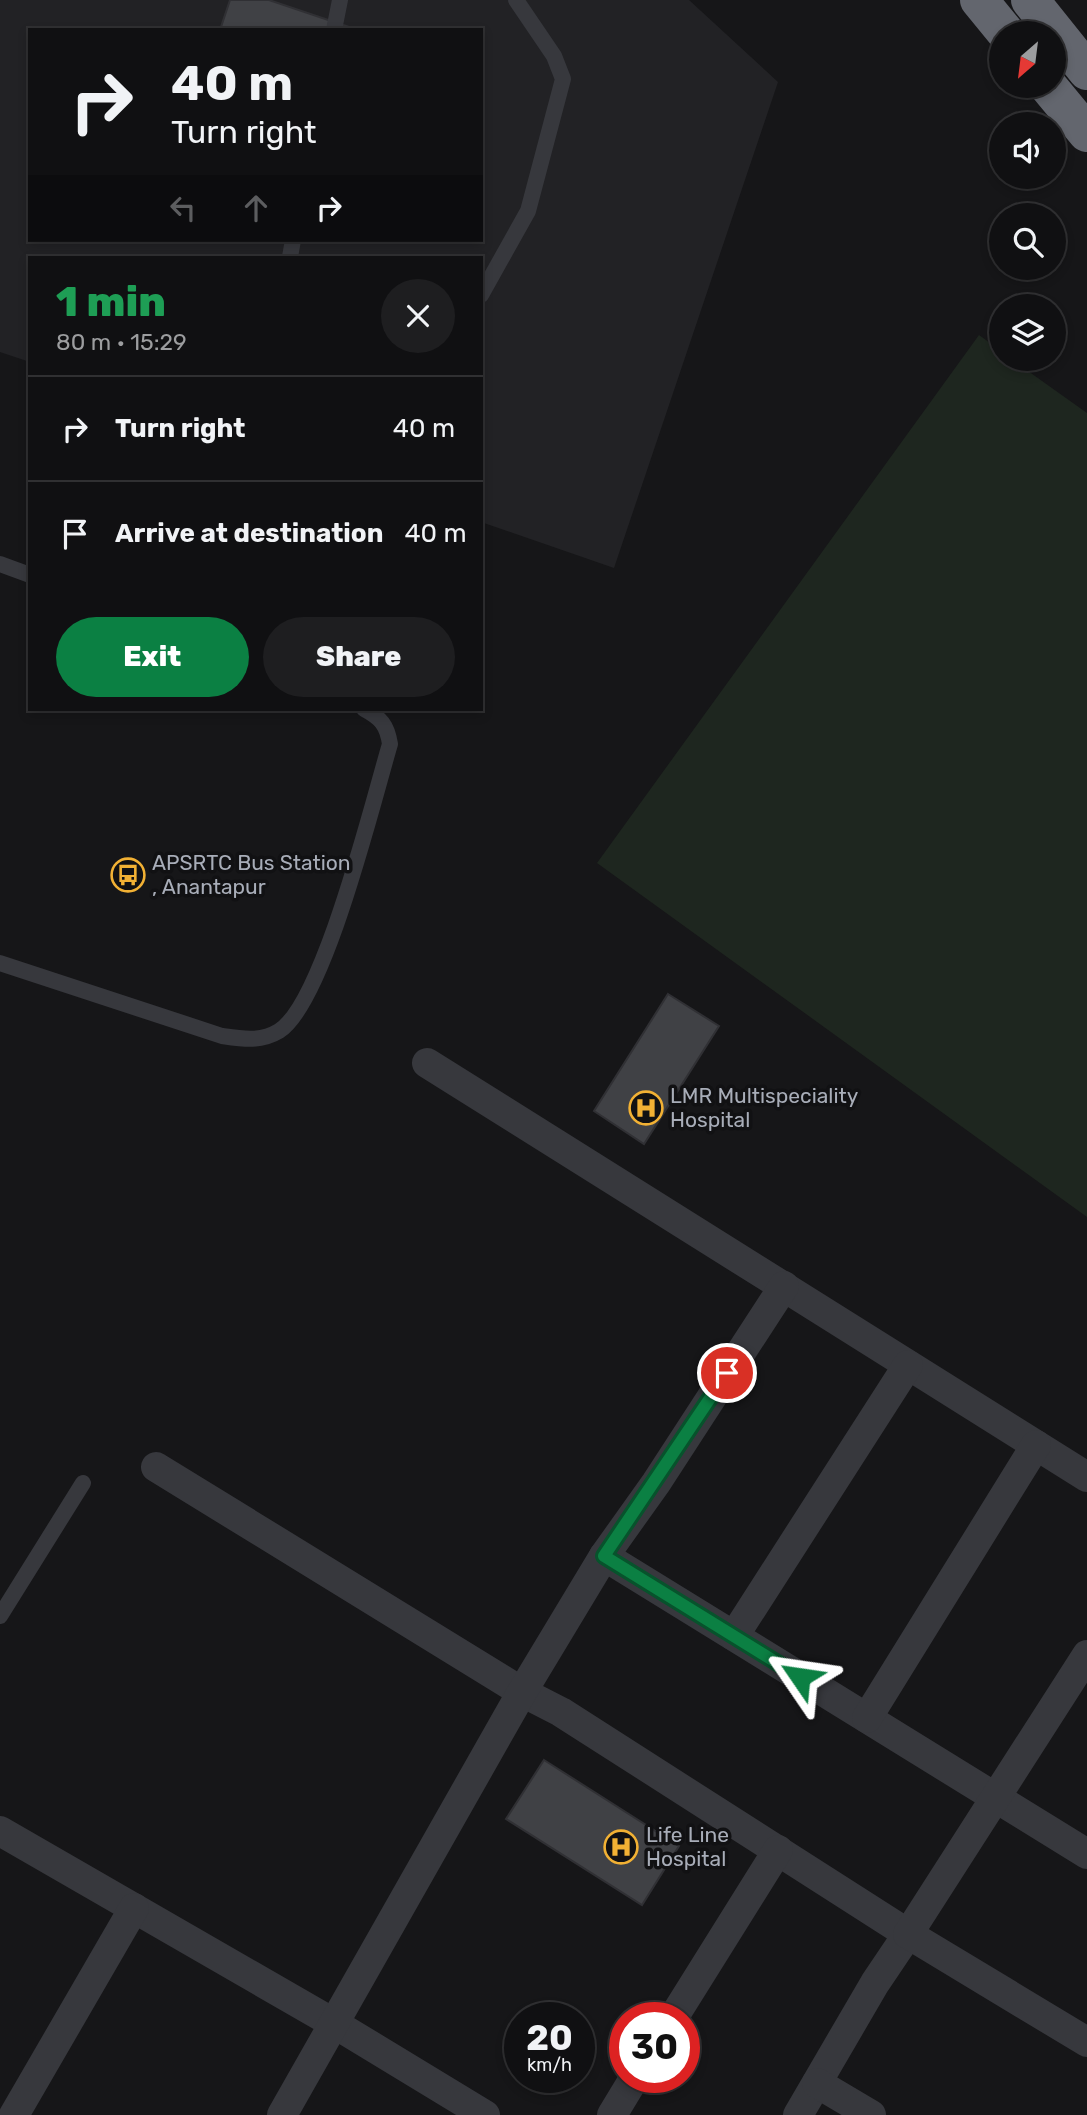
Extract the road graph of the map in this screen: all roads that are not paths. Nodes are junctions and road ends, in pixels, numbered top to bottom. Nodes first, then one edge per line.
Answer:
1 (340, 0) edge
2 (516, 0) edge
3 (979, 0) edge
4 (1030, 0) edge
5 (996, 21) edge
6 (334, 28) edge
7 (1087, 71) edge
8 (1058, 98) edge
9 (1087, 133) edge
10 (483, 291) edge
11 (0, 564) edge
12 (28, 575) edge
13 (368, 711) edge
14 (0, 963) edge
15 (427, 1063) dead end
16 (784, 1286) junction
17 (908, 1365) junction
18 (1036, 1445) junction
19 (156, 1466) dead end
20 (1087, 1477) edge
21 (83, 1483) dead end
22 (604, 1556) junction
23 (0, 1615) edge
24 (734, 1636) junction
25 (1087, 1655) edge
26 (522, 1692) junction
27 (867, 1718) junction
28 (993, 1798) junction
29 (0, 1831) edge
30 (778, 1850) junction
31 (1087, 1854) edge
32 (134, 1908) junction
33 (908, 1934) junction
34 (683, 2002) edge
35 (335, 2024) junction
36 (1087, 2042) edge
37 (817, 2083) junction
38 (625, 2093) edge
39 (14, 2115) edge
40 (282, 2115) edge
41 (485, 2115) edge
42 (612, 2115) edge
43 (798, 2115) edge
44 (871, 2115) edge

1 - 6 lane
2 - 10 lane
3 - 5 highway
4 - 7 highway
8 - 9 highway
11 - 12 lane
13 - 14 lane
15 - 16 street
16 - 17 street
16 - 22 street
17 - 18 street
17 - 24 street
18 - 20 street
18 - 27 street
19 - 26 street
21 - 23 lane
22 - 24 street
22 - 26 street
24 - 27 street
25 - 28 street
26 - 30 street
26 - 35 street
27 - 28 street
28 - 31 street
28 - 33 street
29 - 32 street
30 - 33 street
30 - 34 street
32 - 35 street
32 - 39 street
33 - 36 street
33 - 37 street
35 - 40 street
35 - 41 street
37 - 43 street
37 - 44 street
38 - 42 street

